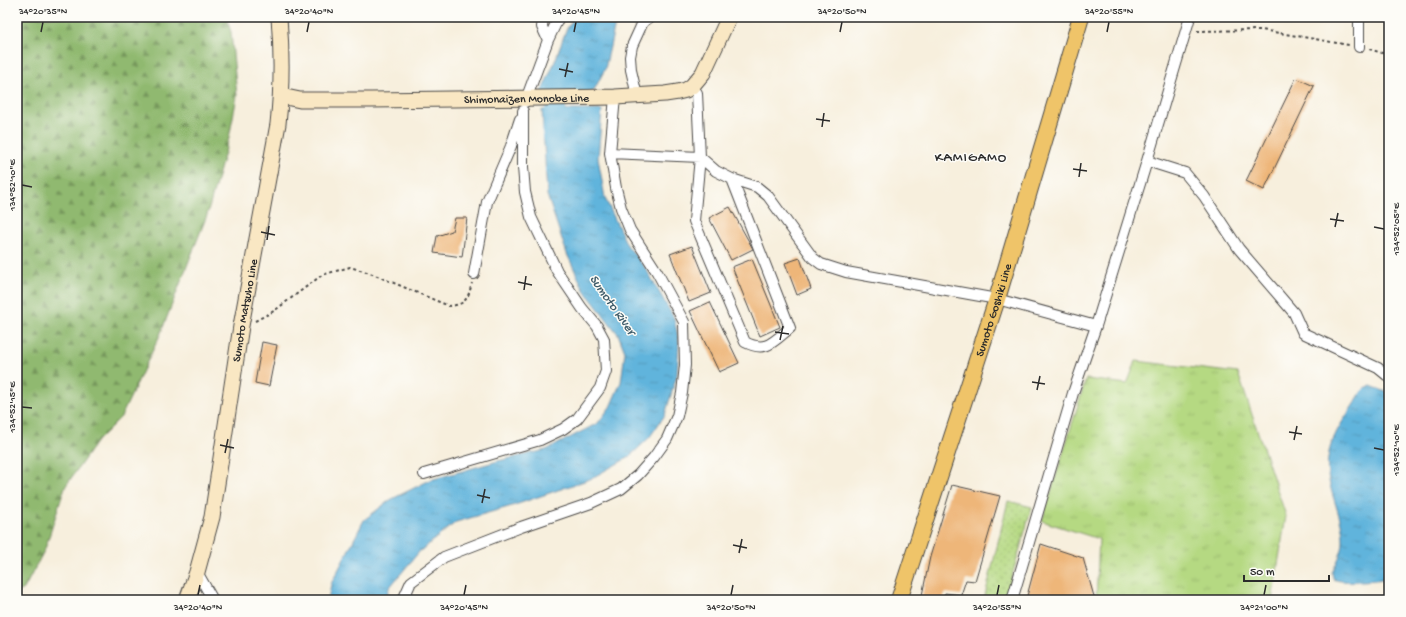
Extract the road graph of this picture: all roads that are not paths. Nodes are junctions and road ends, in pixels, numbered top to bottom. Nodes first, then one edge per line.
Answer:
1 (279, 17) edge
2 (542, 17) edge
3 (559, 17) edge
4 (650, 17) edge
5 (729, 17) edge
6 (1081, 17) edge
7 (1190, 17) edge
8 (1359, 17) edge
9 (548, 40) junction
10 (1359, 46) road end
11 (692, 86) junction
12 (281, 96) junction
13 (637, 96) junction
14 (615, 97) junction
15 (530, 102) junction
16 (610, 153) junction
17 (700, 156) junction
18 (1147, 161) junction
19 (732, 179) junction
20 (474, 274) road end
21 (997, 298) junction
22 (1096, 326) junction
23 (1389, 377) edge
24 (424, 474) dead end
25 (197, 572) junction
26 (187, 600) edge
27 (213, 600) edge
28 (403, 600) edge
29 (899, 600) edge
30 (1012, 600) edge

1 - 12 main road, Sumoto Matsuho Line
2 - 9 street
3 - 9 street
4 - 13 street
5 - 11 main road
6 - 21 main road, Sumoto Goshiki Line
7 - 18 street
8 - 10 street
9 - 15 street
11 - 13 main road, Shimonaizen Monobe Line
11 - 17 street
12 - 15 main road, Shimonaizen Monobe Line
12 - 25 main road, Sumoto Matsuho Line
13 - 14 main road, Shimonaizen Monobe Line
14 - 15 main road, Shimonaizen Monobe Line
14 - 16 street
15 - 20 street
15 - 24 street
16 - 17 street
16 - 28 street
17 - 19 street
17 - 19 street
18 - 22 street
18 - 23 street
19 - 21 street
21 - 22 street
21 - 29 main road, Sumoto Goshiki Line
22 - 30 street
25 - 26 main road, Sumoto Matsuho Line
25 - 27 street

